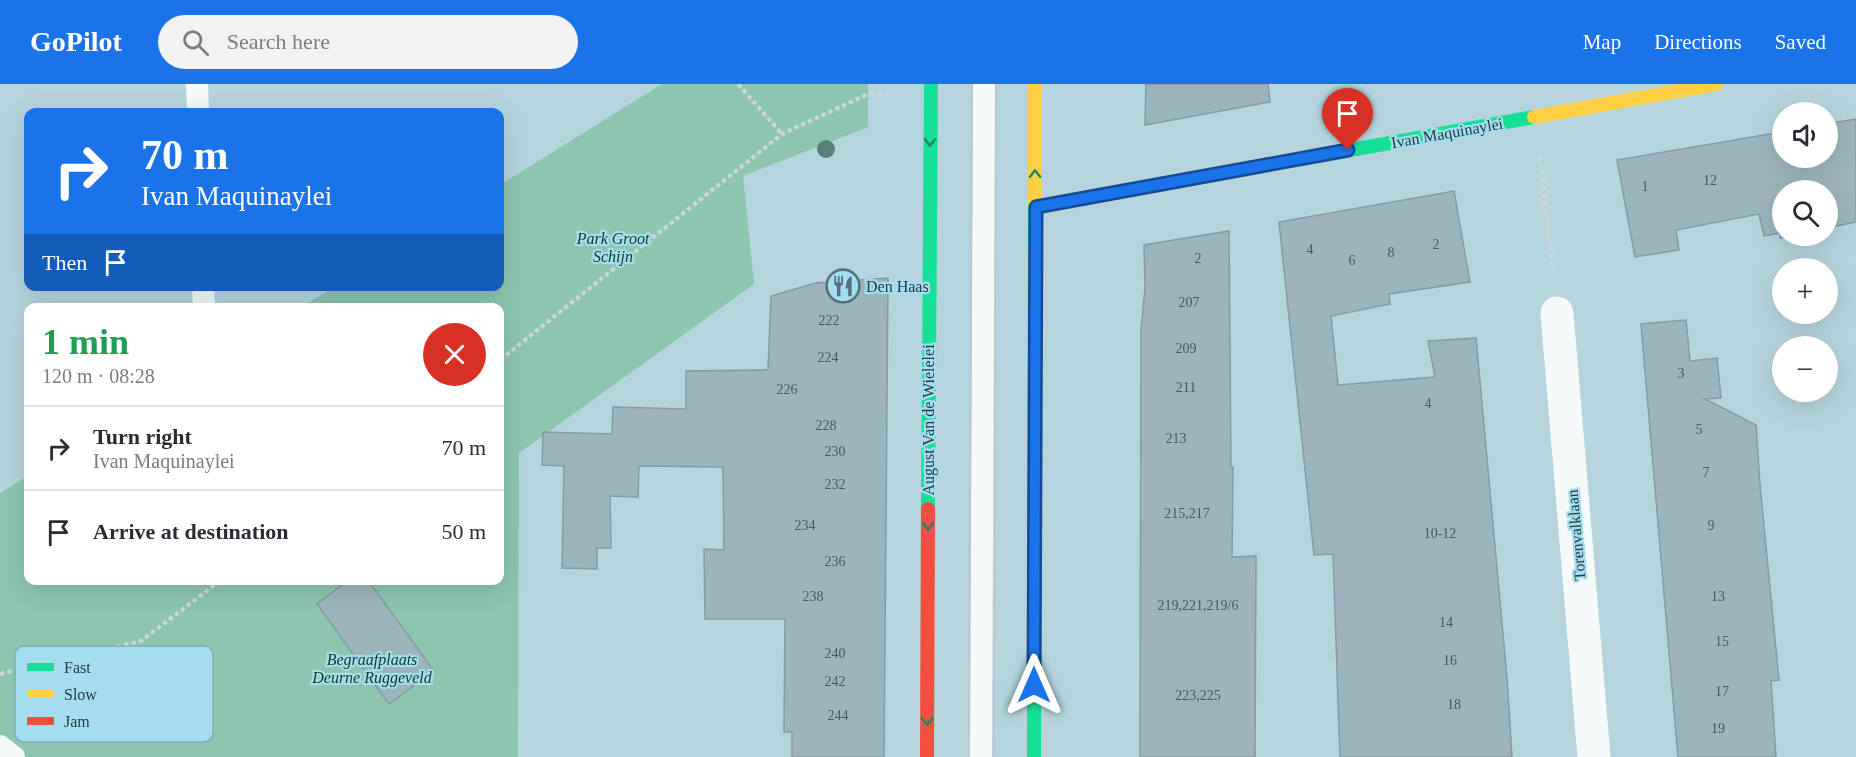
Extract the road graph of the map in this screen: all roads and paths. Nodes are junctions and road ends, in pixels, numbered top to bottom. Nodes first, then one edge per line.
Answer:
1 (197, 84) edge
2 (738, 84) edge
3 (931, 84) edge
4 (984, 84) edge
5 (1035, 84) edge
6 (1716, 84) edge
7 (900, 93) dead end
8 (198, 108) edge
9 (1537, 117) junction
10 (782, 134) junction
11 (1036, 207) junction
12 (1557, 313) joint
13 (504, 357) edge
14 (214, 585) edge
15 (120, 646) edge
16 (15, 670) edge
17 (0, 674) edge
18 (0, 746) edge
19 (14, 757) edge
20 (927, 757) edge
21 (981, 757) edge
22 (1034, 757) edge
23 (1594, 757) edge

1 - 8 lane
2 - 10 path
3 -> 20 main road, August Van de Wielelei
4 - 21 lane
11 -> 5 main road
6 - 9 main road, Ivan Maquinaylei
7 - 10 path
9 - 11 main road, Ivan Maquinaylei
9 - 12 path
10 - 13 path
11 - 22 main road
12 - 23 street, Torenvalklaan
14 - 15 path
16 - 17 path
18 - 19 lane

